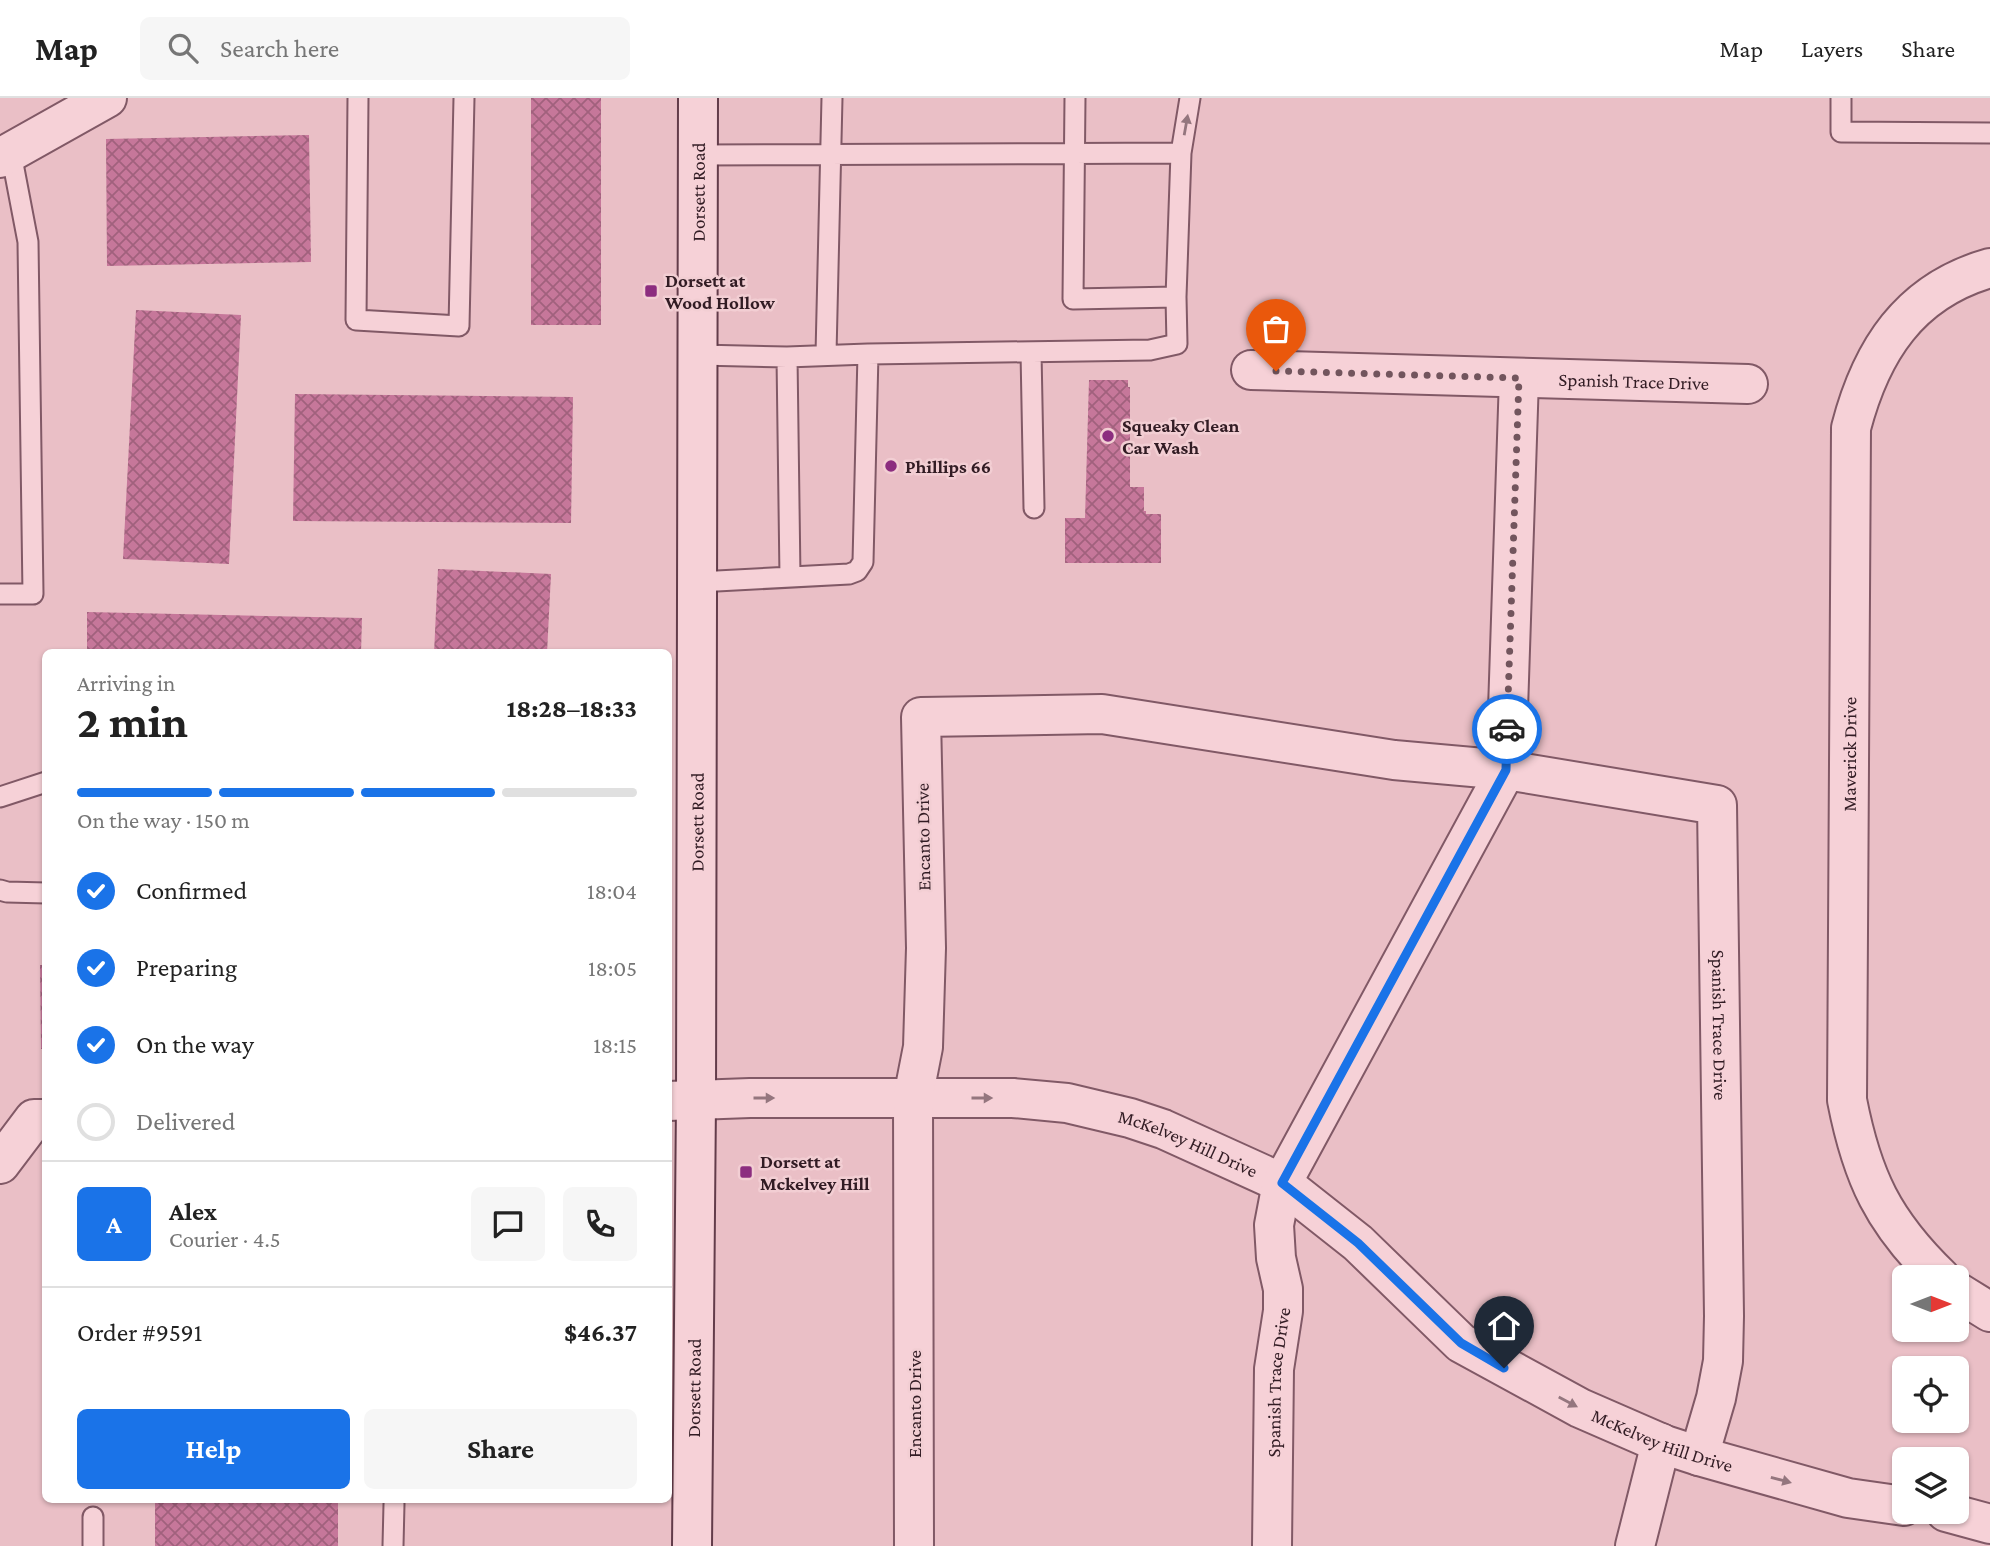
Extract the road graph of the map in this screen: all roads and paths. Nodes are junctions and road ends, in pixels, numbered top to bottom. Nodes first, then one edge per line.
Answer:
1 (107, 98) edge
2 (358, 98) edge
3 (464, 98) edge
4 (698, 98) edge
5 (832, 98) edge
6 (1076, 98) edge
7 (1191, 98) edge
8 (1841, 98) edge
9 (1990, 133) edge
10 (1181, 153) junction
11 (829, 154) junction
12 (1074, 154) junction
13 (699, 155) junction
14 (6, 156) edge
15 (1990, 268) edge
16 (1176, 297) junction
17 (1031, 352) junction
18 (827, 354) junction
19 (868, 354) junction
20 (699, 355) junction
21 (787, 358) junction
22 (1251, 370) dead end
23 (1519, 378) junction
24 (1748, 384) dead end
25 (1034, 508) dead end
26 (790, 577) junction
27 (698, 582) junction
28 (0, 594) edge
29 (1506, 770) junction
30 (42, 783) edge
31 (0, 797) edge
32 (0, 890) edge
33 (42, 893) edge
34 (913, 1098) junction
35 (682, 1101) edge
36 (42, 1119) edge
37 (0, 1164) edge
38 (1282, 1183) junction
39 (1929, 1265) edge
40 (1969, 1299) edge
41 (1990, 1312) edge
42 (1661, 1443) junction
43 (1699, 1456) junction
44 (394, 1504) dead end
45 (1892, 1504) edge
46 (93, 1517) dead end
47 (1969, 1518) edge
48 (1990, 1524) edge
49 (93, 1546) edge
50 (393, 1546) edge
51 (692, 1546) edge
52 (914, 1546) edge
53 (1272, 1546) edge
54 (1635, 1546) edge

1 - 14 street
2 - 3 lane
4 - 13 street, Dorsett Road
5 - 11 lane
6 - 12 lane
10 -> 7 lane
8 - 9 lane
10 - 12 lane
10 - 16 lane
11 - 12 lane
11 - 13 lane
11 - 18 lane
12 - 16 lane
13 - 20 street, Dorsett Road
14 - 28 lane
15 - 39 street, Maverick Drive
16 - 17 lane
17 - 19 lane
17 - 25 lane
18 - 19 lane
18 - 21 lane
19 - 26 lane
20 - 21 lane
20 - 27 street, Dorsett Road
21 - 26 lane
22 - 23 street, Spanish Trace Drive
23 - 24 street, Spanish Trace Drive
23 - 29 street, Spanish Trace Drive
26 - 27 lane
27 - 35 street, Dorsett Road
29 - 34 street, Encanto Drive
29 - 38 street, Spanish Trace Drive
29 - 43 street, Spanish Trace Drive
30 - 31 lane
32 - 33 lane
35 -> 34 street, McKelvey Hill Drive
34 -> 38 street, McKelvey Hill Drive
34 - 52 street, Encanto Drive
35 - 51 street, Dorsett Road
36 - 37 street
38 -> 42 street, McKelvey Hill Drive
38 - 53 street, Spanish Trace Drive
40 - 41 street
42 - 43 street, McKelvey Hill Drive
42 - 54 street
43 -> 45 street, McKelvey Hill Drive
44 - 50 lane
46 - 49 lane
47 - 48 street

